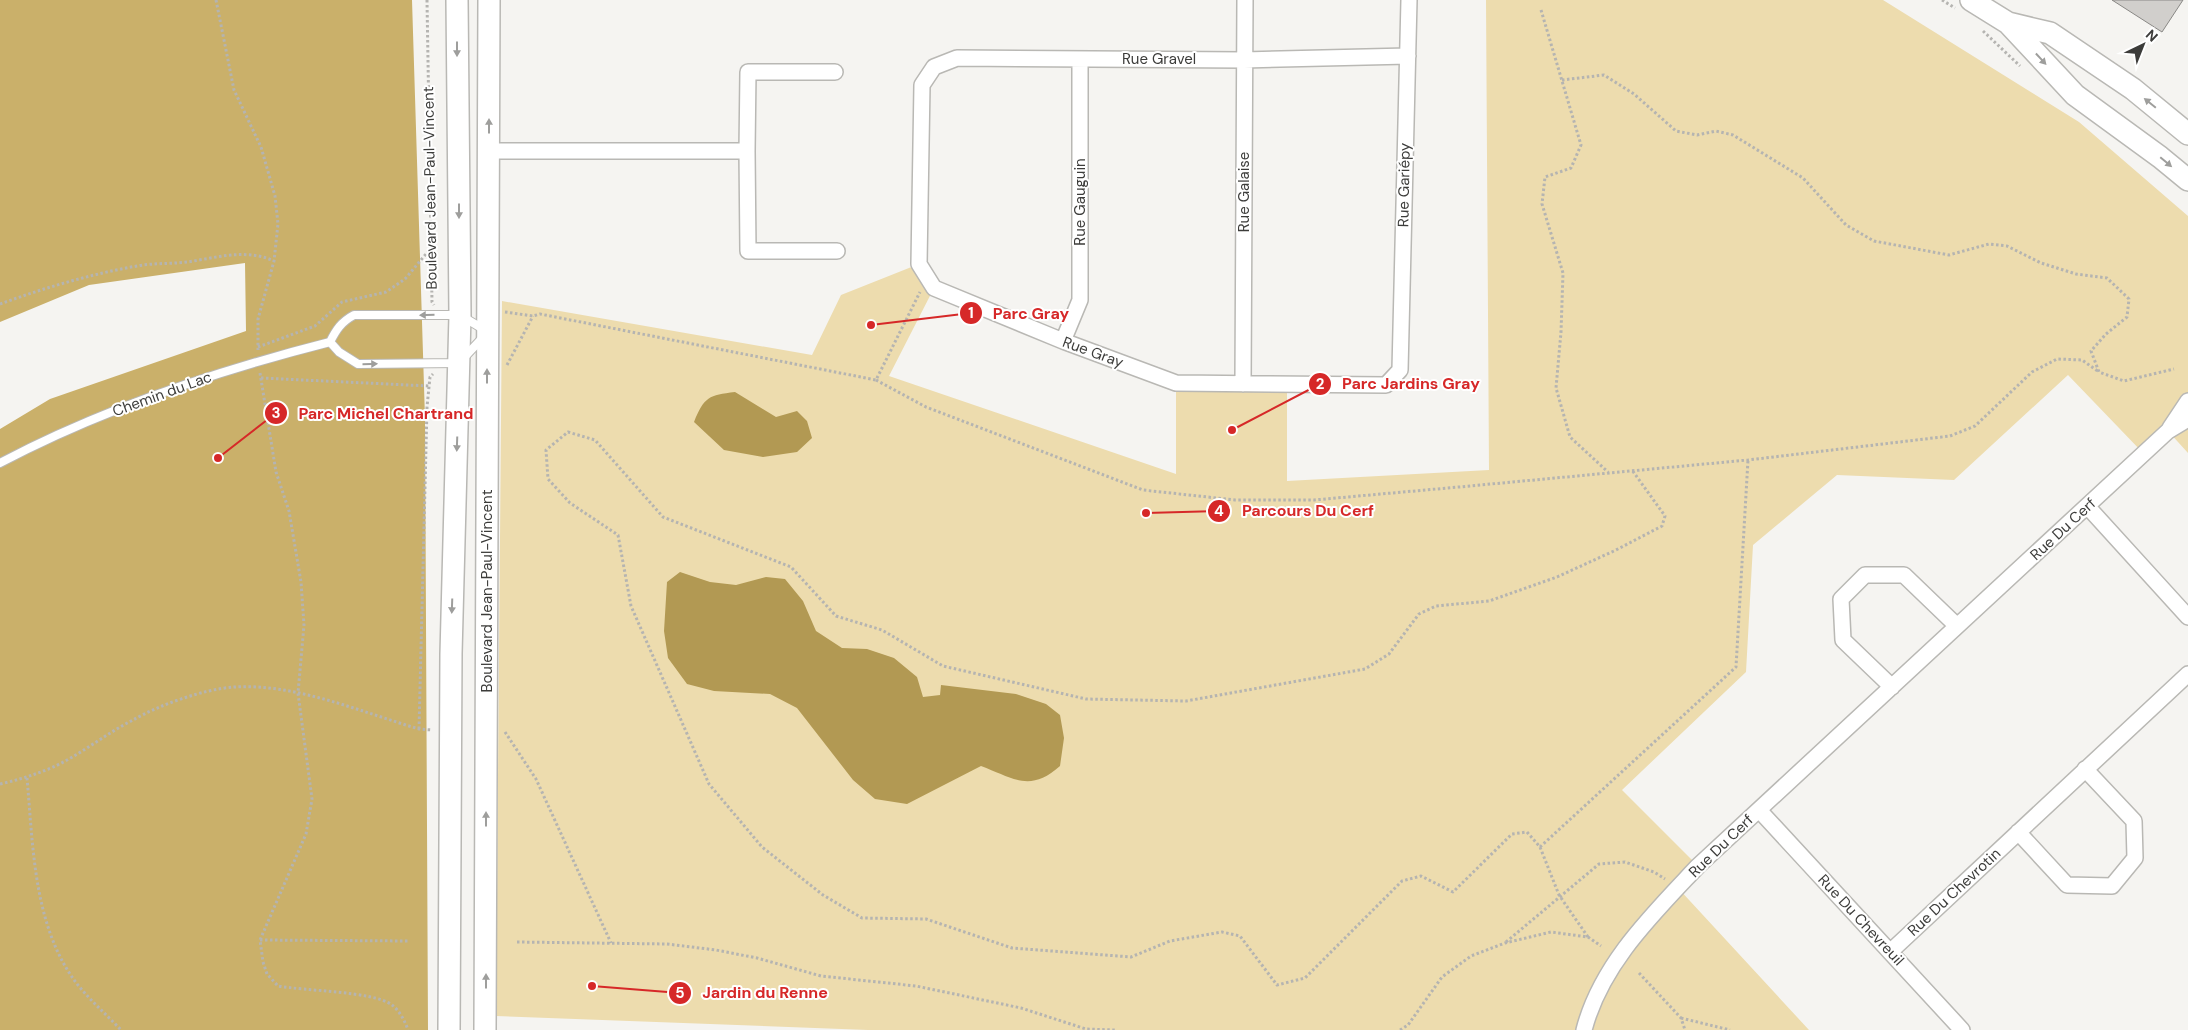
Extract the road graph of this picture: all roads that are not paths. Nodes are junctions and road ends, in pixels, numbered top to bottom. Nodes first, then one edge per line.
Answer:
1 (457, 0) edge
2 (1245, 0) edge
3 (1409, 0) edge
4 (1971, 0) edge
5 (490, 1) edge
6 (2008, 23) junction
7 (1408, 56) junction
8 (1080, 59) junction
9 (1244, 60) junction
10 (835, 72) dead end
11 (2187, 132) edge
12 (488, 151) junction
13 (747, 151) junction
14 (458, 152) junction
15 (2188, 180) edge
16 (837, 251) dead end
17 (926, 278) joint
18 (450, 315) junction
19 (488, 332) junction
20 (1063, 341) junction
21 (330, 342) junction
22 (450, 363) junction
23 (1400, 370) joint
24 (1244, 384) junction
25 (2188, 401) edge
26 (2188, 419) edge
27 (2168, 431) junction
28 (0, 464) edge
29 (2087, 506) junction
30 (2188, 617) edge
31 (1958, 626) junction
32 (2188, 674) edge
33 (1892, 687) junction
34 (2085, 770) junction
35 (1759, 810) junction
36 (2018, 832) junction
37 (1890, 952) junction
38 (449, 1030) edge
39 (485, 1030) edge
40 (1584, 1030) edge
41 (1962, 1030) edge

1 -> 14 street, Boulevard Jean-Paul-Vincent
2 - 9 street, Rue Galaise
3 - 7 street, Rue Gariépy
4 - 6 street
12 -> 5 street, Boulevard Jean-Paul-Vincent
11 -> 6 street
6 -> 15 street
7 - 9 street, Rue Gravel
7 - 23 street, Rue Gariépy
8 - 9 street, Rue Gravel
8 - 17 street, Rue Gravel
8 - 20 street, Rue Gauguin
9 - 24 street, Rue Galaise
10 - 13 street
12 - 13 street
12 - 14 street, Boulevard Jean-Paul-Vincent
12 - 19 street, Boulevard Jean-Paul-Vincent
13 - 16 street
14 -> 18 street, Boulevard Jean-Paul-Vincent
17 - 20 street, Rue Gray
18 - 19 lane
18 -> 21 lane
18 - 22 street, Boulevard Jean-Paul-Vincent
19 - 22 lane
39 -> 19 street, Boulevard Jean-Paul-Vincent
20 - 24 street, Rue Gray
21 -> 22 lane
21 - 28 lane, Chemin du Lac
22 -> 38 street, Boulevard Jean-Paul-Vincent
23 - 24 street, Rue Gray
25 - 27 street, Rue Du Cerf
26 - 27 street, Rue Du Cerf
27 - 29 street, Rue Du Cerf
29 - 30 street
29 - 31 street, Rue Du Cerf
31 - 33 street, Rue Du Cerf
31 - 33 street
32 - 34 street, Rue Du Chevrotin
33 - 35 street, Rue Du Cerf
34 - 36 street, Rue Du Chevrotin
34 - 36 street
35 - 37 street, Rue Du Chevreuil
35 - 40 street, Rue Du Cerf
36 - 37 street, Rue Du Chevrotin
37 - 41 street, Rue Du Chevreuil

